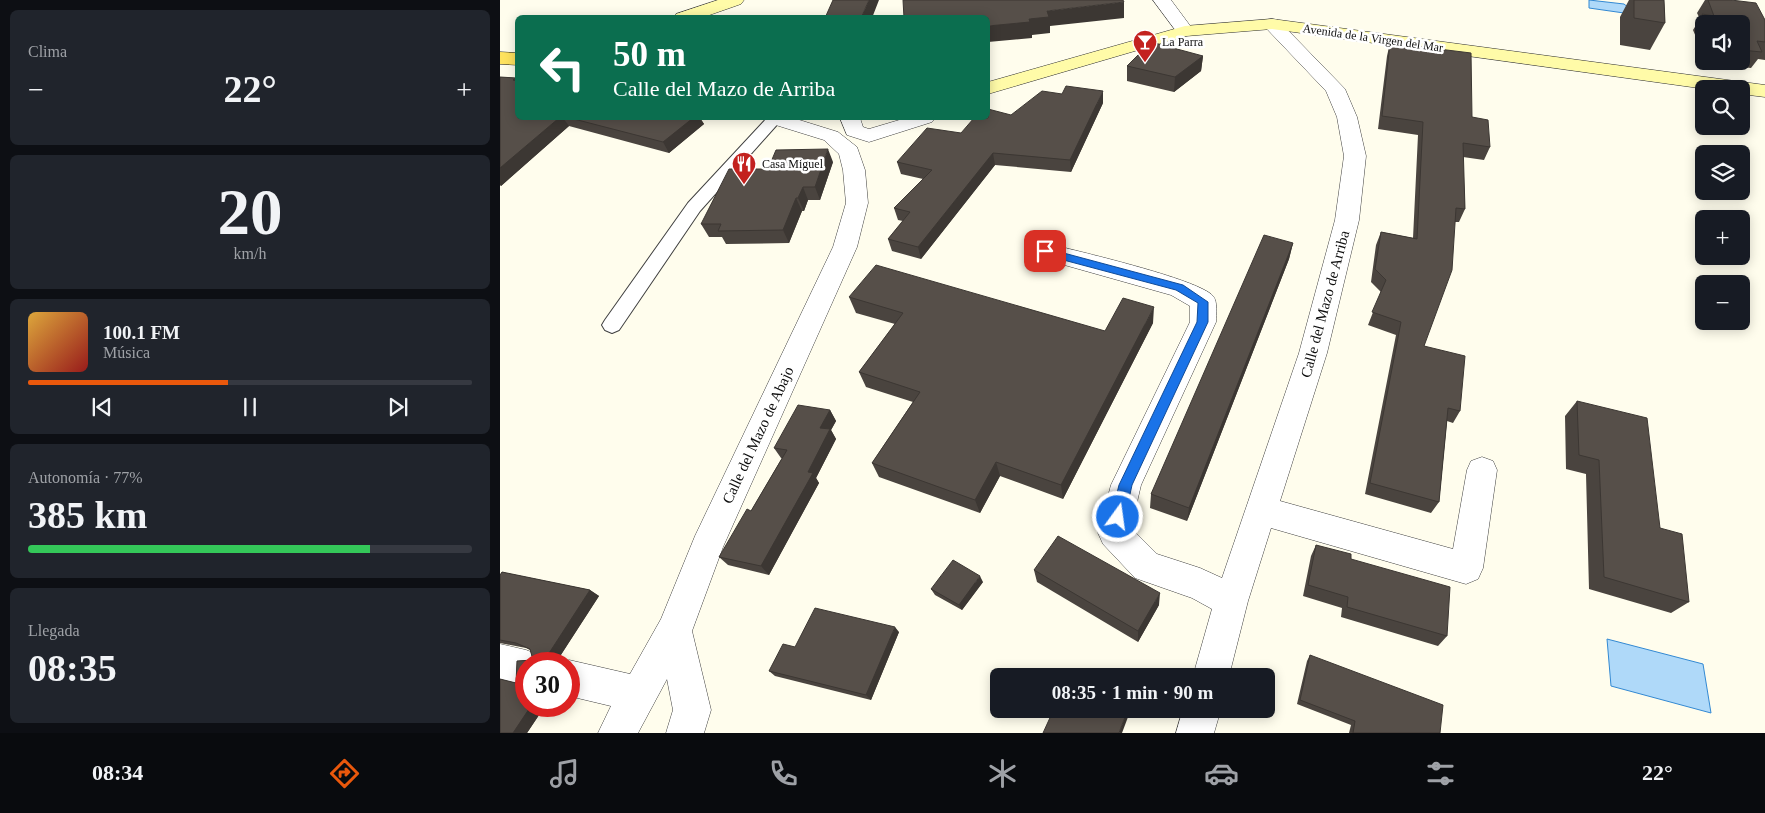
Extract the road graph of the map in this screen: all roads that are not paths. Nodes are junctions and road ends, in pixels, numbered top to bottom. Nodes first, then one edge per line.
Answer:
1 (735, 0) edge
2 (745, 0) edge
3 (1162, 0) edge
4 (691, 15) edge
5 (724, 15) edge
6 (1272, 24) junction
7 (1185, 31) junction
8 (993, 89) edge
9 (1765, 90) edge
10 (772, 120) edge
11 (789, 120) edge
12 (884, 120) edge
13 (919, 120) edge
14 (841, 127) edge
15 (868, 136) junction
16 (854, 170) junction
17 (1045, 251) dead end
18 (612, 325) dead end
19 (1482, 470) dead end
20 (1262, 511) junction
21 (1231, 601) junction
22 (674, 631) junction
23 (500, 662) edge
24 (515, 665) edge
25 (1213, 668) edge
26 (580, 681) edge
27 (639, 694) junction
28 (1199, 718) edge
29 (617, 733) edge
30 (686, 733) edge
31 (1195, 733) edge

1 - 4 main road
2 - 5 main road
3 - 7 street
6 - 7 main road, Avenida de la Virgen del Mar
6 - 9 main road, Avenida de la Virgen del Mar
6 - 20 street, Calle del Mazo de Arriba
7 - 8 main road, Avenida de la Virgen del Mar
10 - 18 lane
11 - 14 street
12 - 15 street, Calle del Mazo de Abajo
13 - 15 street
14 - 15 street
14 - 16 street, Calle del Mazo de Abajo
15 - 16 street, Calle del Mazo de Abajo
16 - 22 street, Calle del Mazo de Abajo
17 - 21 street
19 - 20 street
20 - 21 street, Calle del Mazo de Arriba
21 - 25 street, Calle del Mazo de Arriba
22 - 27 street, Calle del Mazo de Abajo
22 - 30 street
23 - 24 street
26 - 27 street
27 - 29 street, Calle del Mazo de Abajo
28 - 31 street

